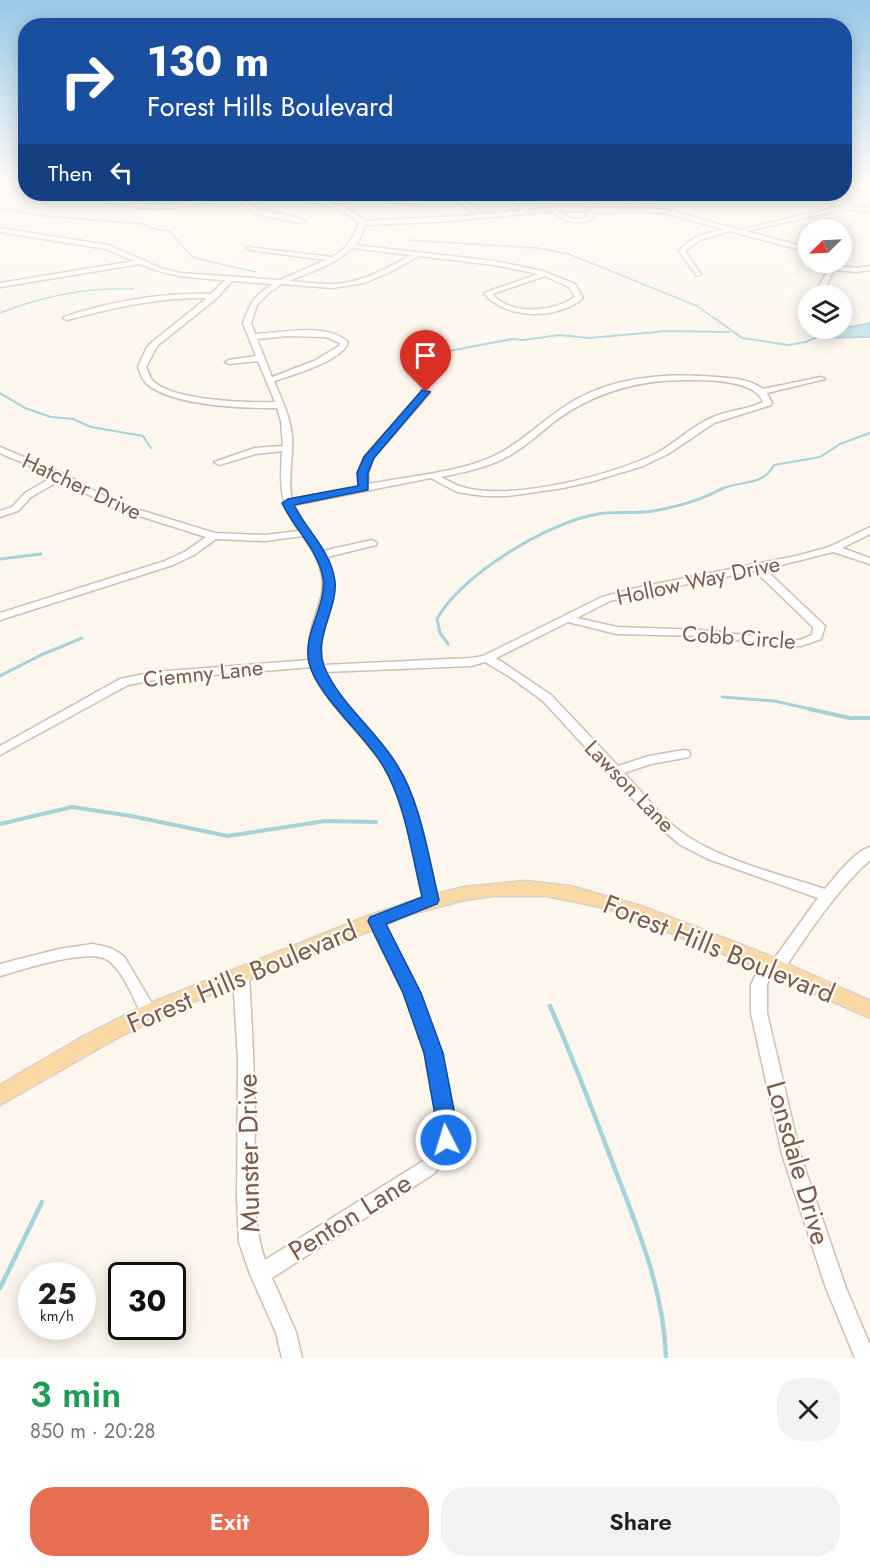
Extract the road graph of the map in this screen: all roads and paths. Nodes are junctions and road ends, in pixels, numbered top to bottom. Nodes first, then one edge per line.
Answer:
1 (111, 248) edge
2 (253, 248) edge
3 (350, 248) edge
4 (373, 248) edge
5 (684, 248) edge
6 (418, 254) junction
7 (333, 259) junction
8 (140, 262) junction
9 (870, 268) edge
10 (852, 269) edge
11 (544, 274) junction
12 (698, 274) dead end
13 (230, 279) junction
14 (282, 282) junction
15 (0, 285) edge
16 (214, 296) junction
17 (67, 318) dead end
18 (252, 337) junction
19 (260, 358) junction
20 (230, 362) dead end
21 (821, 379) dead end
22 (270, 380) junction
23 (426, 392) dead end
24 (762, 392) junction
25 (280, 405) junction
26 (288, 448) junction
27 (0, 450) edge
28 (219, 462) dead end
29 (432, 475) junction
30 (61, 476) junction
31 (364, 488) junction
32 (288, 503) junction
33 (0, 514) edge
34 (870, 530) edge
35 (305, 533) junction
36 (214, 536) junction
37 (372, 543) dead end
38 (833, 549) junction
39 (321, 555) junction
40 (870, 561) edge
41 (758, 568) junction
42 (0, 617) edge
43 (567, 618) junction
44 (487, 658) junction
45 (317, 666) junction
46 (0, 751) edge
47 (684, 754) dead end
48 (615, 772) junction
49 (870, 852) edge
50 (826, 895) junction
51 (431, 900) junction
52 (376, 921) junction
53 (772, 965) junction
54 (0, 970) edge
55 (242, 977) junction
56 (870, 1010) edge
57 (149, 1012) junction
58 (0, 1096) edge
59 (260, 1274) junction
60 (292, 1358) edge
61 (865, 1358) edge

1 - 8 street
2 - 7 street
3 - 7 street
4 - 6 street
5 - 12 street
6 - 11 street
6 - 14 street
7 - 14 street
8 - 13 street
8 - 15 street
9 - 10 street
11 - 11 street
13 - 14 street
13 - 16 street
14 - 18 street
16 - 17 street
16 - 25 street
18 - 19 street
18 - 22 street
19 - 20 street
19 - 22 street
21 - 24 street
22 - 25 street
23 - 31 street
24 - 29 street
24 - 29 street
25 - 26 street
26 - 28 street
26 - 32 street
27 - 30 street, Hatcher Drive
29 - 31 street
30 - 33 street
30 - 36 street, Hatcher Drive
31 - 32 street
32 - 35 street
34 - 38 street, Hollow Way Drive
35 - 36 street, Hatcher Drive
35 - 39 street
36 - 42 street
37 - 39 street
38 - 40 street
38 - 41 street, Hollow Way Drive
39 - 45 street
41 - 43 street, Hollow Way Drive
41 - 43 street, Cobb Circle
43 - 44 street, Hollow Way Drive
44 - 45 street, Hollow Way Drive
44 - 48 street, Lawson Lane
45 - 46 street, Ciemny Lane
45 - 51 street
47 - 48 street
48 - 50 street, Lawson Lane
49 - 50 street, Lonsdale Drive
50 - 53 street, Lonsdale Drive
51 - 52 main road, Forest Hills Boulevard
51 - 53 main road, Forest Hills Boulevard
52 - 55 main road, Forest Hills Boulevard
52 - 59 street, Penton Lane
53 - 56 main road, Forest Hills Boulevard
53 - 61 street, Lonsdale Drive
54 - 57 street
55 - 57 main road, Forest Hills Boulevard
55 - 59 street, Munster Drive
57 - 58 main road, Forest Hills Boulevard
59 - 60 street, Munster Drive

